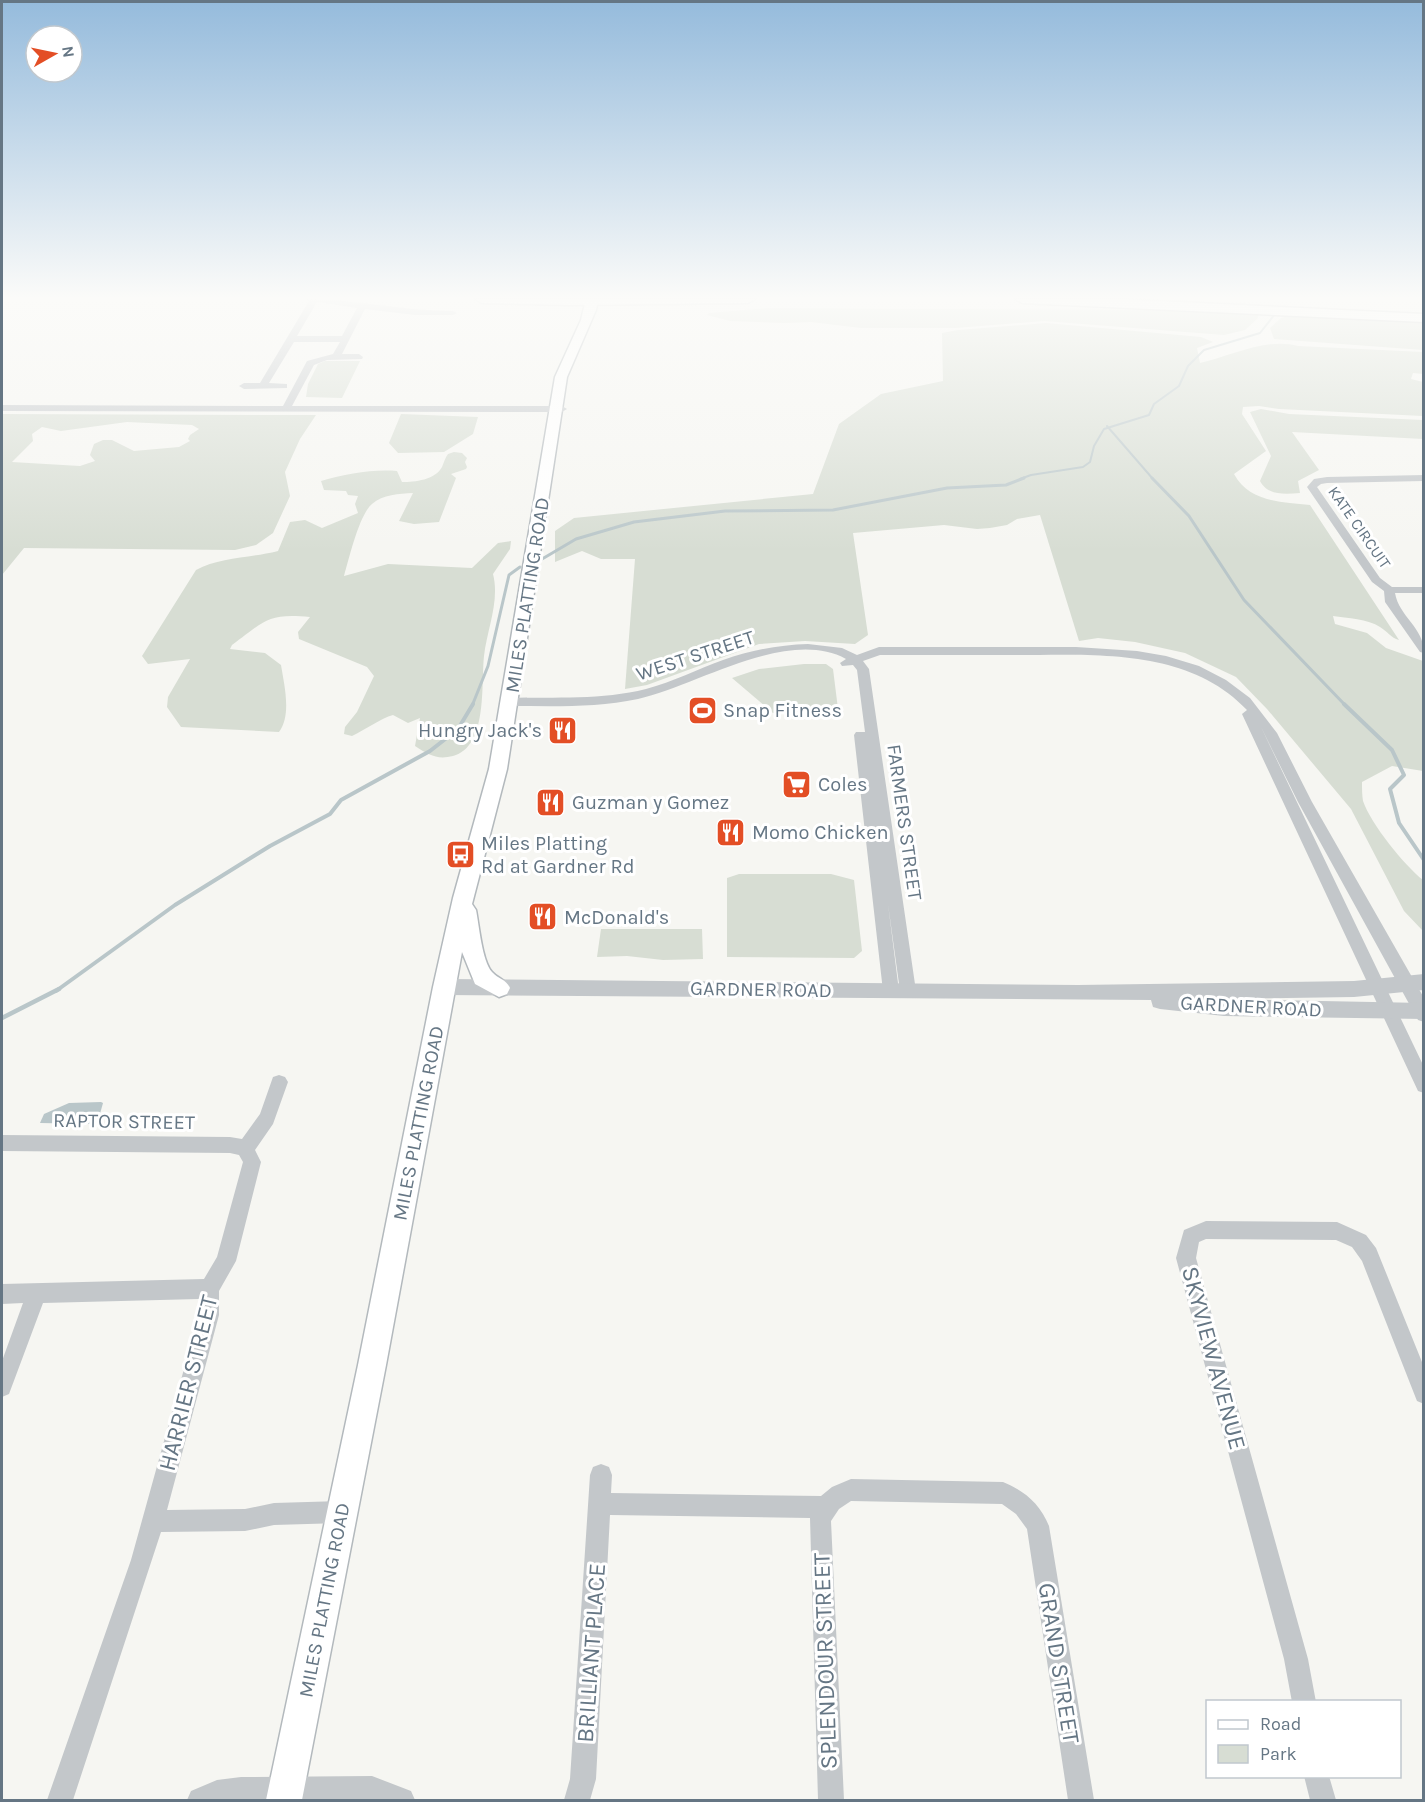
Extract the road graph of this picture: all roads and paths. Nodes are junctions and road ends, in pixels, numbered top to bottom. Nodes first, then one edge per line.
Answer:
1 (265, 383) edge
2 (300, 383) edge
3 (563, 383) edge
4 (244, 386) dead end
5 (263, 386) junction
6 (284, 386) dead end
7 (2, 408) edge
8 (286, 409) junction
9 (559, 409) junction
10 (1424, 478) edge
11 (1389, 590) junction
12 (1424, 590) edge
13 (1424, 649) edge
14 (851, 661) junction
15 (509, 706) junction
16 (1297, 800) junction
17 (462, 898) junction
18 (1416, 983) edge
19 (444, 987) junction
20 (499, 988) junction
21 (1377, 988) junction
22 (900, 992) junction
23 (1078, 993) junction
24 (1387, 1011) junction
25 (1423, 1013) edge
26 (279, 1082) dead end
27 (1424, 1086) edge
28 (2, 1143) edge
29 (245, 1148) junction
30 (209, 1289) junction
31 (38, 1293) junction
32 (2, 1294) edge
33 (2, 1387) edge
34 (1424, 1394) edge
35 (601, 1475) dead end
36 (600, 1504) junction
37 (341, 1512) junction
38 (822, 1514) junction
39 (153, 1521) junction
40 (1304, 1700) edge
41 (1317, 1778) edge
42 (285, 1795) edge
43 (60, 1800) edge
44 (200, 1800) edge
45 (402, 1800) edge
46 (577, 1800) edge
47 (831, 1800) edge
48 (1081, 1800) edge
49 (1323, 1800) edge

1 - 5 street
2 - 8 street
3 - 9 main road, MILES PLATTING ROAD
4 - 5 street
5 - 6 street
7 - 8 street
8 - 9 street
9 - 15 main road, MILES PLATTING ROAD
10 - 11 street, KATE CIRCUIT
11 - 12 street
11 - 13 street, KATE CIRCUIT
14 - 15 street, WEST STREET
14 - 16 street
14 - 22 street, FARMERS STREET
15 - 17 main road, MILES PLATTING ROAD
16 - 18 street
16 - 21 street
17 - 19 main road, MILES PLATTING ROAD
17 - 20 main road
18 - 21 street, GARDNER ROAD
18 - 25 street
19 - 20 street, GARDNER ROAD
19 - 37 main road, MILES PLATTING ROAD
20 - 22 street, GARDNER ROAD
21 - 23 street, GARDNER ROAD
21 - 24 street
22 - 23 street, GARDNER ROAD
23 - 24 street, GARDNER ROAD
24 - 25 street, GARDNER ROAD
24 - 27 street
26 - 29 street
28 - 29 street, RAPTOR STREET
29 - 30 street, HARRIER STREET
30 - 31 street
30 - 39 street, HARRIER STREET
31 - 32 street
31 - 33 street
34 - 40 street, SKYVIEW AVENUE
35 - 36 street, BRILLIANT PLACE
36 - 38 street
36 - 46 street, BRILLIANT PLACE
37 - 39 street
37 - 42 main road, MILES PLATTING ROAD
38 - 47 street, SPLENDOUR STREET
38 - 48 street, GRAND STREET
39 - 43 street, HARRIER STREET
41 - 49 street
42 - 44 street
42 - 45 street

